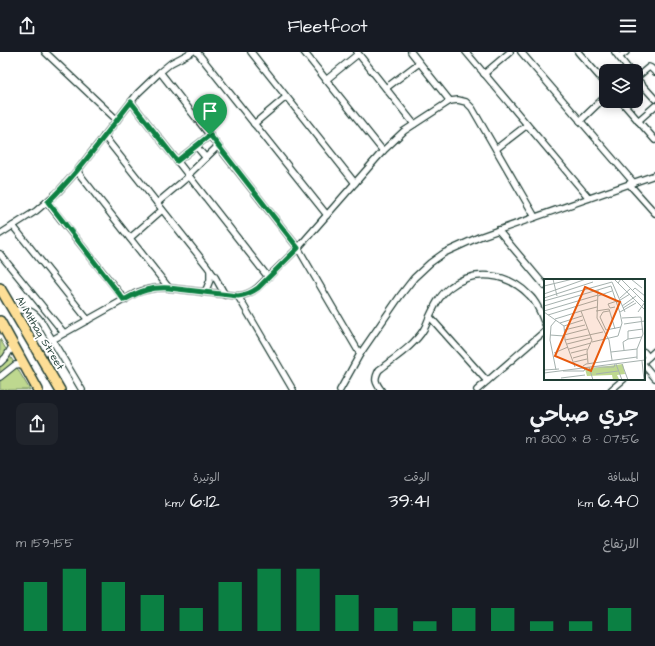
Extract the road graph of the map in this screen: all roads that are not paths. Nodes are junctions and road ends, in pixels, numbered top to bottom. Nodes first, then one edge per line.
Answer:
1 (45, 52) edge
2 (192, 52) edge
3 (197, 52) edge
4 (250, 52) edge
5 (304, 52) edge
6 (411, 52) edge
7 (466, 52) edge
8 (510, 52) edge
9 (521, 52) edge
10 (578, 52) edge
11 (615, 52) edge
12 (626, 52) edge
13 (358, 53) edge
14 (619, 57) junction
15 (419, 63) junction
16 (624, 64) edge
17 (160, 72) junction
18 (643, 72) edge
19 (655, 72) edge
20 (484, 74) junction
21 (599, 76) edge
22 (326, 80) junction
23 (643, 86) edge
24 (386, 88) junction
25 (286, 97) junction
26 (655, 100) edge
27 (450, 101) junction
28 (131, 102) junction
29 (599, 102) edge
30 (655, 106) edge
31 (626, 108) edge
32 (117, 120) junction
33 (580, 120) junction
34 (638, 121) junction
35 (254, 124) junction
36 (414, 124) junction
37 (527, 125) junction
38 (210, 135) junction
39 (104, 136) junction
40 (655, 140) edge
41 (196, 146) junction
42 (218, 146) junction
43 (496, 149) junction
44 (382, 151) junction
45 (206, 158) junction
46 (177, 161) junction
47 (77, 171) junction
48 (655, 175) edge
49 (188, 176) junction
50 (355, 183) junction
51 (631, 184) junction
52 (589, 198) junction
53 (48, 202) junction
54 (157, 203) junction
55 (162, 210) junction
56 (655, 213) edge
57 (326, 215) junction
58 (535, 217) junction
59 (13, 226) junction
60 (498, 230) junction
61 (0, 234) edge
62 (130, 238) junction
63 (298, 248) junction
64 (0, 254) edge
65 (209, 269) junction
66 (268, 278) junction
67 (544, 285) edge
68 (0, 288) edge
69 (169, 288) junction
70 (202, 292) junction
71 (225, 295) junction
72 (238, 296) junction
73 (124, 300) junction
74 (13, 311) junction
75 (430, 317) junction
76 (88, 320) junction
77 (544, 321) edge
78 (1, 326) edge
79 (544, 332) edge
80 (64, 333) junction
81 (52, 340) junction
82 (14, 345) junction
83 (655, 351) edge
84 (360, 354) junction
85 (646, 359) edge
86 (0, 363) edge
87 (24, 364) junction
88 (645, 367) edge
89 (0, 377) edge
90 (655, 378) edge
91 (623, 380) edge
92 (487, 381) junction
93 (38, 390) edge
94 (60, 390) edge
95 (82, 390) edge
96 (293, 390) edge
97 (340, 390) edge
98 (381, 390) edge
99 (477, 390) edge
100 (611, 390) edge

1 - 32 street
2 - 17 street
3 - 35 street
4 - 25 street
5 - 22 street
6 - 15 street
7 - 20 street
8 - 20 street
9 - 33 street
10 - 21 street
11 - 14 street
12 - 14 street
13 - 22 street
13 - 24 street
14 - 16 street
15 - 24 street
15 - 27 street
17 - 28 street
17 - 38 street
18 - 19 street
20 - 37 street
22 - 44 street
23 - 26 street
24 - 36 street
25 - 35 street
25 - 50 street
27 - 36 street
27 - 43 street
28 - 32 street
28 - 46 street
29 - 33 street
30 - 34 street
31 - 34 street
32 - 39 street
33 - 51 street
34 - 40 street
35 - 57 street
36 - 44 street
37 - 43 street
37 - 52 street
38 - 41 street
38 - 42 street
39 - 47 street
39 - 54 street
41 - 45 street
41 - 46 street
42 - 45 street
42 - 63 street
43 - 58 street
44 - 50 street
45 - 49 street
46 - 49 street
47 - 53 street
47 - 62 street
48 - 51 street
49 - 54 street
49 - 66 street
50 - 57 street
51 - 52 street
51 - 56 street
52 - 58 street
53 - 59 street
53 - 73 street
54 - 55 street
55 - 62 street
55 - 65 street
57 - 63 street
58 - 60 street
59 - 61 street
59 - 76 street
60 - 67 street
60 - 84 street
62 - 69 street
63 - 66 street
63 - 84 street
64 - 80 street
65 - 70 street
65 - 71 street
66 - 72 street
68 - 74 main road, Al Mithaq Street
69 - 70 street
69 - 73 street
70 - 71 street
71 - 72 street
72 - 96 street
73 - 76 street
74 - 81 street
74 - 94 main road, Al Mithaq Street
75 - 77 street
75 - 92 street
75 - 98 street
76 - 80 street
78 - 82 main road
79 - 92 street
80 - 81 street
81 - 95 street
82 - 86 street
82 - 87 main road
83 - 85 street
84 - 97 street
87 - 89 street
87 - 93 main road
88 - 90 street
91 - 100 street
92 - 99 street

